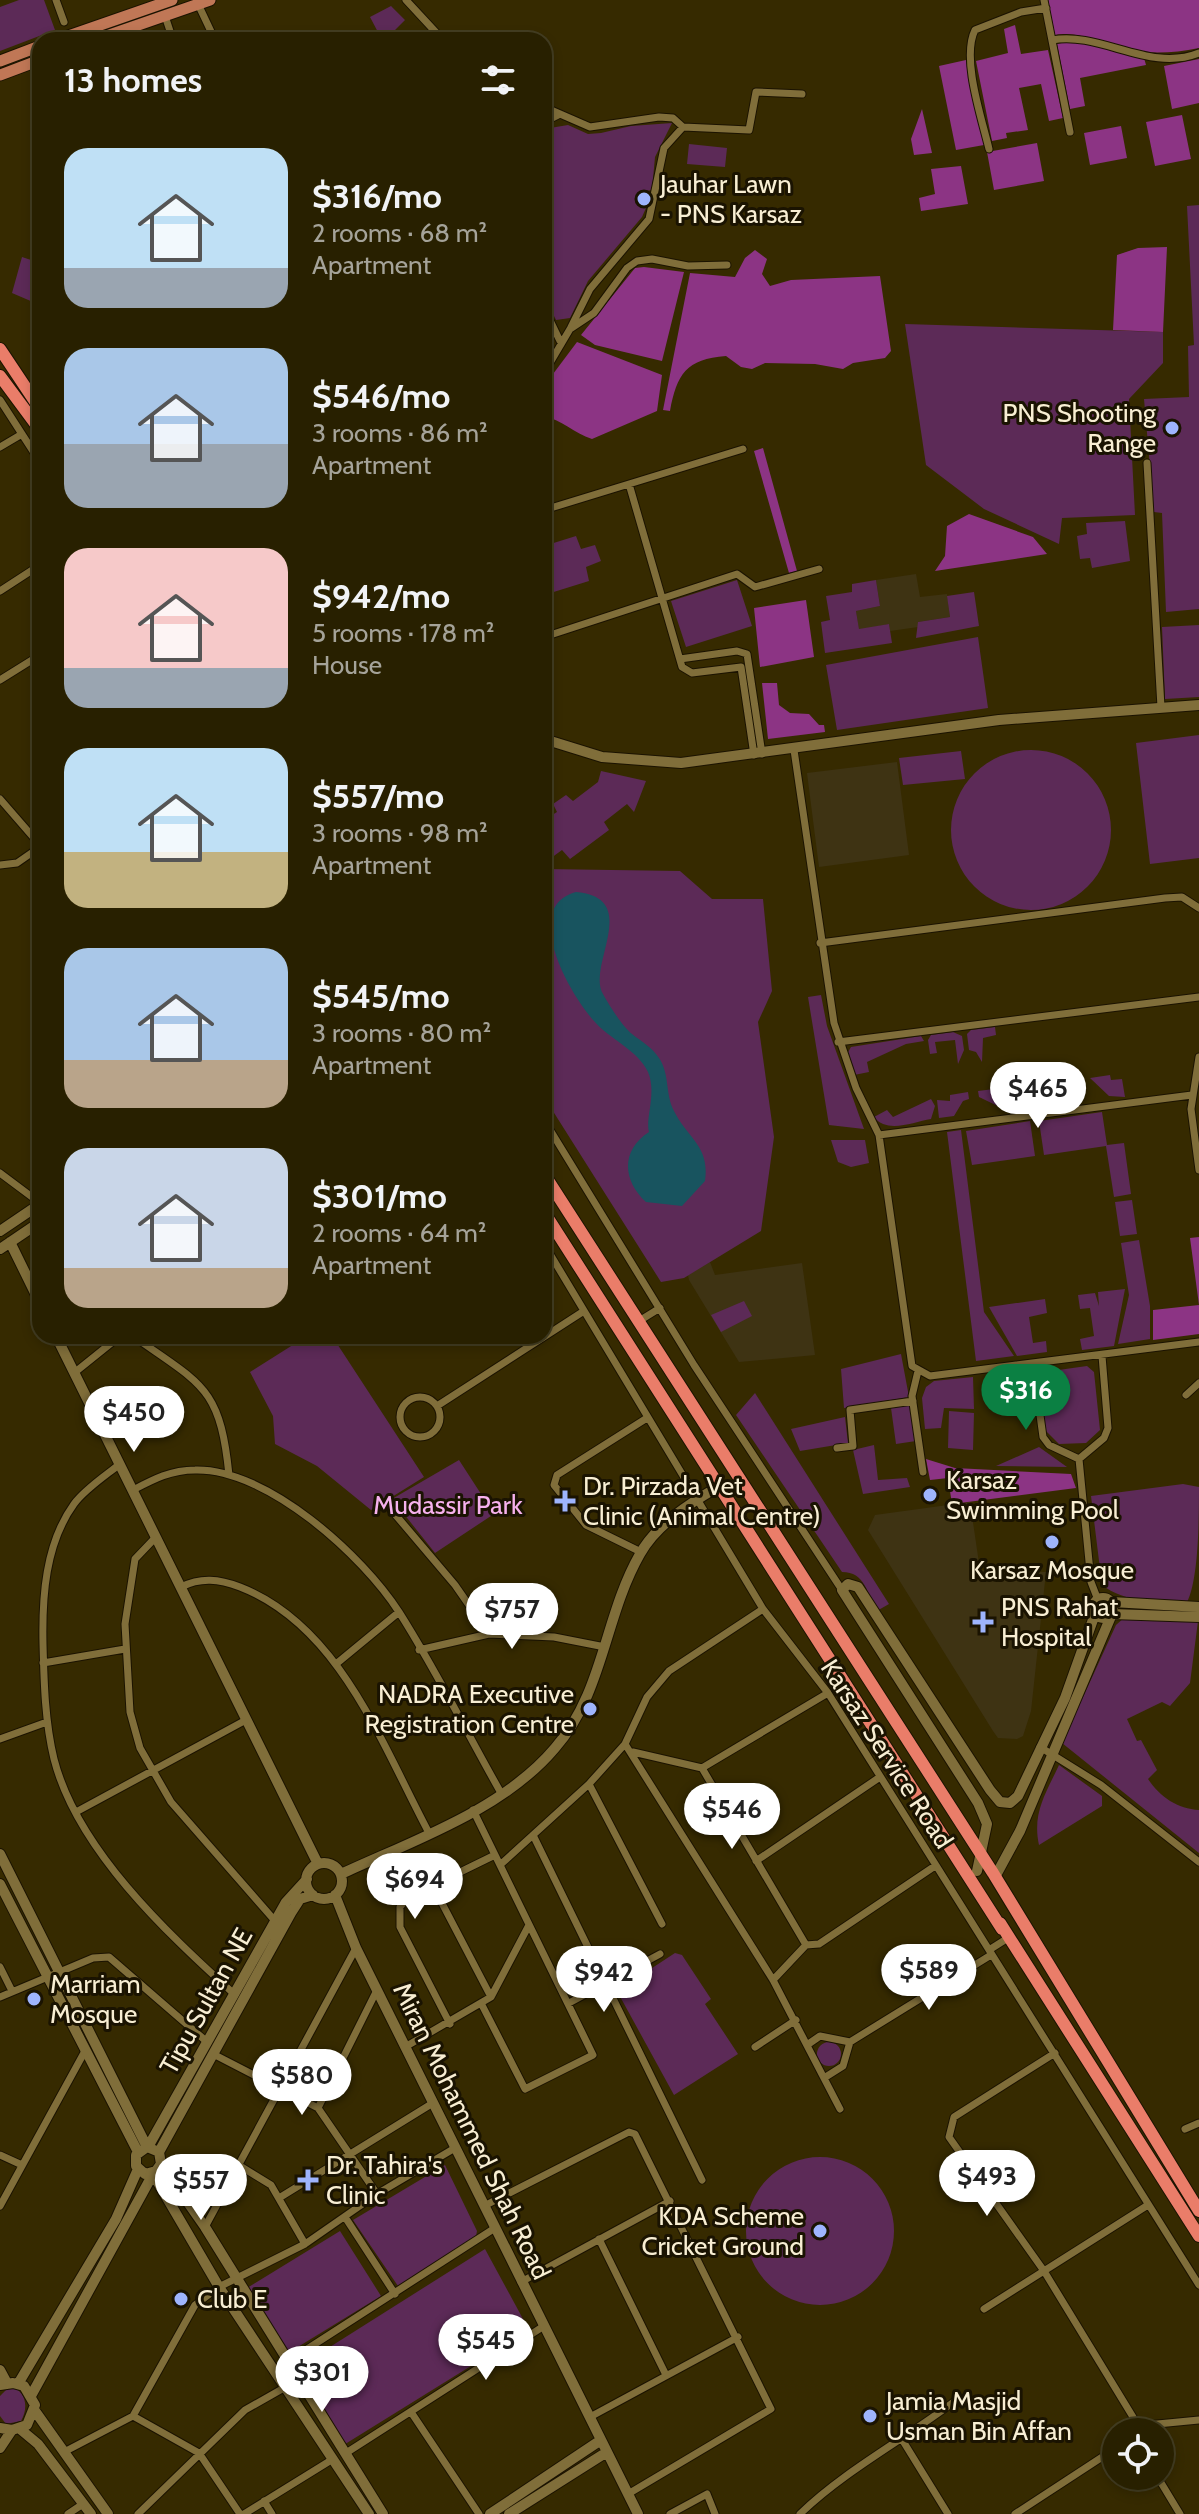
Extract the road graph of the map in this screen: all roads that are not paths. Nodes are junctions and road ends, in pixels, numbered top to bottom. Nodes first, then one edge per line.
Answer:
1 (56, 0) edge
2 (172, 0) edge
3 (406, 0) edge
4 (204, 2) edge
5 (1045, 4) edge
6 (165, 16) junction
7 (64, 22) dead end
8 (80, 32) edge
9 (118, 32) edge
10 (170, 32) edge
11 (213, 32) edge
12 (436, 32) edge
13 (1052, 40) junction
14 (32, 49) edge
15 (1199, 53) edge
16 (0, 61) edge
17 (32, 63) edge
18 (0, 75) edge
19 (802, 94) dead end
20 (552, 112) edge
21 (558, 115) junction
22 (552, 118) edge
23 (683, 127) junction
24 (1070, 132) dead end
25 (989, 149) dead end
26 (727, 265) dead end
27 (552, 324) edge
28 (570, 329) junction
29 (560, 341) junction
30 (1, 349) edge
31 (552, 357) edge
32 (0, 369) edge
33 (0, 376) edge
34 (17, 394) junction
35 (32, 397) edge
36 (0, 400) edge
37 (32, 417) edge
38 (22, 434) junction
39 (0, 447) edge
40 (743, 449) dead end
41 (32, 450) edge
42 (1147, 463) dead end
43 (629, 484) junction
44 (552, 508) edge
45 (819, 569) dead end
46 (32, 570) edge
47 (0, 591) edge
48 (665, 601) junction
49 (552, 635) edge
50 (680, 659) junction
51 (32, 660) edge
52 (0, 680) edge
53 (1199, 705) edge
54 (1161, 707) junction
55 (552, 741) edge
56 (794, 750) junction
57 (758, 755) junction
58 (0, 799) edge
59 (32, 837) edge
60 (32, 852) edge
61 (0, 865) edge
62 (1199, 908) edge
63 (820, 943) junction
64 (1199, 997) edge
65 (838, 1042) junction
66 (1199, 1057) edge
67 (1192, 1095) junction
68 (552, 1133) edge
69 (879, 1135) junction
70 (1199, 1170) edge
71 (0, 1173) edge
72 (552, 1186) edge
73 (32, 1198) edge
74 (32, 1209) edge
75 (552, 1225) edge
76 (32, 1227) edge
77 (4, 1228) edge
78 (6, 1244) edge
79 (552, 1257) edge
80 (32, 1289) edge
81 (660, 1308) junction
82 (584, 1311) junction
83 (639, 1321) junction
84 (552, 1332) edge
85 (1199, 1342) edge
86 (60, 1344) edge
87 (110, 1344) edge
88 (144, 1344) edge
89 (533, 1344) edge
90 (1102, 1356) junction
91 (1033, 1364) junction
92 (918, 1371) junction
93 (74, 1373) junction
94 (1199, 1383) edge
95 (1186, 1395) dead end
96 (913, 1401) junction
97 (437, 1406) junction
98 (647, 1418) junction
99 (837, 1448) dead end
100 (1079, 1459) junction
101 (120, 1464) junction
102 (923, 1472) dead end
103 (229, 1475) junction
104 (718, 1487) junction
105 (133, 1490) junction
106 (699, 1498) junction
107 (388, 1506) dead end
108 (156, 1537) junction
109 (641, 1552) junction
110 (181, 1587) junction
111 (842, 1590) junction
112 (1098, 1600) junction
113 (1199, 1607) edge
114 (1112, 1608) junction
115 (763, 1609) junction
116 (399, 1612) junction
117 (1095, 1614) junction
118 (1199, 1617) edge
119 (489, 1634) junction
120 (605, 1647) junction
121 (125, 1649) junction
122 (419, 1650) junction
123 (1082, 1654) junction
124 (1094, 1657) junction
125 (43, 1663) junction
126 (336, 1664) junction
127 (828, 1693) junction
128 (246, 1720) junction
129 (47, 1722) junction
130 (0, 1739) edge
131 (625, 1744) junction
132 (1040, 1747) junction
133 (633, 1752) junction
134 (1051, 1752) junction
135 (702, 1768) junction
136 (150, 1770) junction
137 (880, 1777) junction
138 (589, 1784) junction
139 (501, 1793) junction
140 (473, 1810) junction
141 (76, 1812) junction
142 (429, 1833) junction
143 (533, 1835) junction
144 (0, 1854) edge
145 (980, 1854) junction
146 (495, 1855) junction
147 (756, 1861) junction
148 (1199, 1862) edge
149 (318, 1864) junction
150 (500, 1865) junction
151 (935, 1866) junction
152 (977, 1871) junction
153 (341, 1874) junction
154 (994, 1875) junction
155 (307, 1879) junction
156 (0, 1884) edge
157 (433, 1886) junction
158 (313, 1895) junction
159 (335, 1895) junction
160 (276, 1922) junction
161 (662, 1924) dead end
162 (529, 1925) junction
163 (1005, 1933) junction
164 (806, 1945) junction
165 (356, 1948) junction
166 (990, 1953) junction
167 (660, 1954) dead end
168 (0, 1967) edge
169 (60, 1972) junction
170 (47, 1977) junction
171 (773, 1980) junction
172 (605, 1983) junction
173 (377, 1990) junction
174 (12, 1991) junction
175 (233, 1993) junction
176 (0, 1997) edge
177 (491, 1997) junction
178 (569, 2003) junction
179 (482, 2005) junction
180 (796, 2020) junction
181 (450, 2024) junction
182 (206, 2041) junction
183 (850, 2042) junction
184 (807, 2045) junction
185 (405, 2047) junction
186 (755, 2047) dead end
187 (85, 2051) junction
188 (1055, 2053) junction
189 (215, 2055) junction
190 (824, 2078) junction
191 (279, 2089) junction
192 (433, 2103) junction
193 (318, 2108) junction
194 (840, 2109) dead end
195 (1199, 2123) edge
196 (1185, 2129) dead end
197 (455, 2148) junction
198 (144, 2149) junction
199 (159, 2152) junction
200 (349, 2152) junction
201 (0, 2155) edge
202 (161, 2164) junction
203 (22, 2165) junction
204 (240, 2166) junction
205 (138, 2169) junction
206 (1156, 2172) junction
207 (153, 2174) junction
208 (1179, 2176) junction
209 (702, 2180) dead end
210 (377, 2194) junction
211 (279, 2198) junction
212 (670, 2201) junction
213 (1199, 2204) edge
214 (1148, 2205) junction
215 (0, 2206) edge
216 (484, 2206) junction
217 (1199, 2211) edge
218 (345, 2217) junction
219 (205, 2227) junction
220 (495, 2228) junction
221 (1199, 2236) edge
222 (599, 2239) junction
223 (305, 2244) junction
224 (1199, 2249) edge
225 (1044, 2271) junction
226 (238, 2281) junction
227 (521, 2282) junction
228 (1199, 2285) edge
229 (219, 2287) junction
230 (395, 2294) junction
231 (984, 2309) dead end
232 (544, 2326) junction
233 (738, 2337) junction
234 (287, 2362) junction
235 (0, 2370) edge
236 (665, 2373) junction
237 (298, 2380) junction
238 (9, 2384) edge
239 (284, 2388) junction
240 (32, 2394) junction
241 (955, 2401) dead end
242 (35, 2411) junction
243 (411, 2412) junction
244 (133, 2416) junction
245 (590, 2417) junction
246 (1134, 2418) edge
247 (1199, 2420) edge
248 (1174, 2422) edge
249 (0, 2428) edge
250 (16, 2430) junction
251 (601, 2440) junction
252 (903, 2441) junction
253 (0, 2448) edge
254 (64, 2452) junction
255 (607, 2452) junction
256 (199, 2453) junction
257 (346, 2453) junction
258 (1102, 2457) edge
259 (333, 2459) junction
260 (86, 2484) junction
261 (1165, 2490) edge
262 (76, 2493) junction
263 (628, 2494) junction
264 (264, 2501) junction
265 (83, 2504) junction
266 (68, 2514) edge
267 (91, 2514) edge
268 (108, 2514) edge
269 (138, 2514) edge
270 (242, 2514) edge
271 (272, 2514) edge
272 (369, 2514) edge
273 (383, 2514) edge
274 (479, 2514) edge
275 (490, 2514) edge
276 (509, 2514) edge
277 (638, 2514) edge
278 (670, 2514) edge
279 (715, 2514) edge
280 (800, 2514) edge
281 (948, 2514) edge
282 (1015, 2514) edge
283 (1180, 2514) edge

1 - 7 street
2 - 8 main road
3 - 12 street
4 - 6 main road
4 - 11 street
5 - 13 street
5 - 25 street
6 - 9 main road
6 - 10 street
13 - 15 street
13 - 24 street
14 - 16 main road
17 - 18 main road
19 - 23 street
20 - 21 street
21 - 22 street
21 - 23 street
23 - 28 street
26 - 28 street
27 - 29 street
28 - 29 street
29 - 31 street
30 - 35 highway
32 - 34 highway
33 - 34 highway
34 - 37 highway
36 - 38 street
38 - 39 street
38 - 41 street
40 - 43 street
42 - 54 street
43 - 44 street
43 - 48 street
45 - 48 street
46 - 47 street
48 - 49 street
48 - 50 street
50 - 57 street
50 - 57 street
51 - 52 street
53 - 54 street
54 - 56 street
55 - 57 street
56 - 57 street
56 - 63 street
58 - 59 street
60 - 61 street
62 - 63 street
63 - 65 street
64 - 65 street
65 - 69 street
66 - 67 street
67 - 69 street
67 - 70 street
68 - 81 street
69 - 92 street
71 - 73 street
72 - 83 highway
74 - 77 street
75 - 104 highway
76 - 78 street
77 - 78 street
78 - 80 street
79 - 82 street, Karsaz Service Road
81 - 83 street
81 - 111 street
82 - 84 street
82 - 98 street, Karsaz Service Road
83 - 145 highway
85 - 90 street
86 - 93 street
87 - 93 street
88 - 103 street
89 - 97 street
90 - 91 street
90 - 100 street
91 - 92 street
91 - 100 street
92 - 96 street
93 - 101 street
94 - 95 street
96 - 99 street
96 - 102 street
97 - 97 street
98 - 106 street, Karsaz Service Road
98 - 109 street
100 - 112 street
101 - 105 street
101 - 125 street
103 - 105 street
103 - 116 street
104 - 106 street
104 - 163 highway
105 - 108 street
106 - 109 street
106 - 115 street, Karsaz Service Road
107 - 119 street
108 - 110 street
108 - 121 street
109 - 120 street
110 - 126 street
110 - 128 street
111 - 132 street
111 - 145 street
112 - 114 street
112 - 117 street
113 - 114 street
114 - 117 street
114 - 118 street
114 - 124 street
115 - 127 street, Karsaz Service Road
115 - 131 street
116 - 122 street
116 - 126 street
117 - 123 street
119 - 120 street
119 - 122 street
120 - 139 street
121 - 125 street
121 - 136 street
122 - 139 street
123 - 124 street
123 - 132 street
124 - 134 street
125 - 129 street
126 - 142 street
127 - 135 street
127 - 137 street, Karsaz Service Road
128 - 136 street
128 - 149 street
129 - 130 street
129 - 141 street
131 - 133 street
131 - 138 street
132 - 134 street
133 - 135 street
133 - 171 street
134 - 148 street
134 - 154 street
135 - 147 street
136 - 141 street
136 - 160 street
137 - 147 street
137 - 151 street, Karsaz Service Road
138 - 143 street
138 - 161 street
139 - 140 street
140 - 142 street
140 - 146 street
141 - 175 street
142 - 153 street
143 - 150 street
143 - 172 street
144 - 169 street
145 - 152 street
145 - 154 highway
146 - 150 street
146 - 157 street
147 - 164 street
149 - 153 street
149 - 155 street, Tipu Sultan NE
150 - 162 street
151 - 164 street
151 - 166 street, Karsaz Service Road
152 - 154 highway
152 - 163 highway
153 - 159 street
154 - 208 highway
155 - 158 street
155 - 160 street, Tipu Sultan NE
156 - 170 street
157 - 177 street
157 - 181 street
158 - 159 street
158 - 189 street
159 - 165 street, Miran Mohammed Shah Road
160 - 175 street, Tipu Sultan NE
162 - 177 street
162 - 178 street
163 - 166 street
163 - 206 highway
164 - 171 street
165 - 173 street, Miran Mohammed Shah Road
165 - 191 street
166 - 183 street
166 - 188 street, Karsaz Service Road
167 - 172 street
168 - 174 street
169 - 170 street
169 - 182 street
169 - 198 street
170 - 174 street
170 - 187 street
171 - 180 street
172 - 178 street
172 - 209 street
173 - 185 street, Miran Mohammed Shah Road
173 - 193 street
174 - 176 street
175 - 182 street, Tipu Sultan NE
177 - 179 street
178 - 179 street
179 - 181 street
180 - 184 street
180 - 186 street
181 - 185 street
182 - 198 street, Tipu Sultan NE
183 - 184 street
183 - 190 street
184 - 190 street
185 - 192 street, Miran Mohammed Shah Road
187 - 198 street
187 - 203 street
188 - 214 street, Karsaz Service Road
188 - 225 street
189 - 191 street
189 - 199 street
190 - 194 street
191 - 193 street
191 - 204 street
192 - 197 street, Miran Mohammed Shah Road
192 - 200 street
193 - 200 street
195 - 196 street
197 - 210 street
197 - 216 street, Miran Mohammed Shah Road
198 - 199 street
198 - 205 street
199 - 202 street
200 - 210 street
200 - 211 street
201 - 203 street
202 - 207 street
202 - 219 street
203 - 215 street
204 - 211 street
204 - 219 street
205 - 207 street
205 - 238 street
206 - 221 highway
206 - 224 highway
207 - 229 street
207 - 240 street
208 - 213 highway
208 - 217 highway
210 - 218 street
211 - 223 street
212 - 216 street
212 - 222 street
212 - 233 street
214 - 225 street
214 - 228 street, Karsaz Service Road
216 - 220 street, Miran Mohammed Shah Road
218 - 223 street
218 - 230 street
219 - 226 street
220 - 227 street, Miran Mohammed Shah Road
220 - 230 street
222 - 227 street
222 - 236 street
223 - 226 street
225 - 231 street
225 - 246 street
226 - 229 street
226 - 234 street
227 - 232 street, Miran Mohammed Shah Road
229 - 239 street
229 - 244 street
230 - 234 street
232 - 243 street
232 - 245 street, Miran Mohammed Shah Road
233 - 236 street
233 - 263 street
234 - 237 street
235 - 238 street
236 - 245 street
237 - 239 street
237 - 257 street
238 - 240 street
239 - 256 street
239 - 259 street
240 - 242 street
241 - 252 street
242 - 250 street
242 - 254 street
243 - 257 street
243 - 274 street
244 - 254 street
244 - 256 street
245 - 251 street, Miran Mohammed Shah Road
247 - 248 street
249 - 250 street
250 - 253 street
250 - 262 street
251 - 255 street, Miran Mohammed Shah Road
251 - 275 street
252 - 280 street
252 - 281 street
254 - 260 street
255 - 263 street, Miran Mohammed Shah Road
255 - 276 street
256 - 269 street
256 - 270 street
257 - 273 street
258 - 282 street
259 - 264 street
259 - 272 street
260 - 262 street
260 - 268 street
261 - 283 street
262 - 265 street
263 - 277 street, Miran Mohammed Shah Road
264 - 270 street
264 - 271 street
265 - 266 street
265 - 267 street
278 - 279 street

